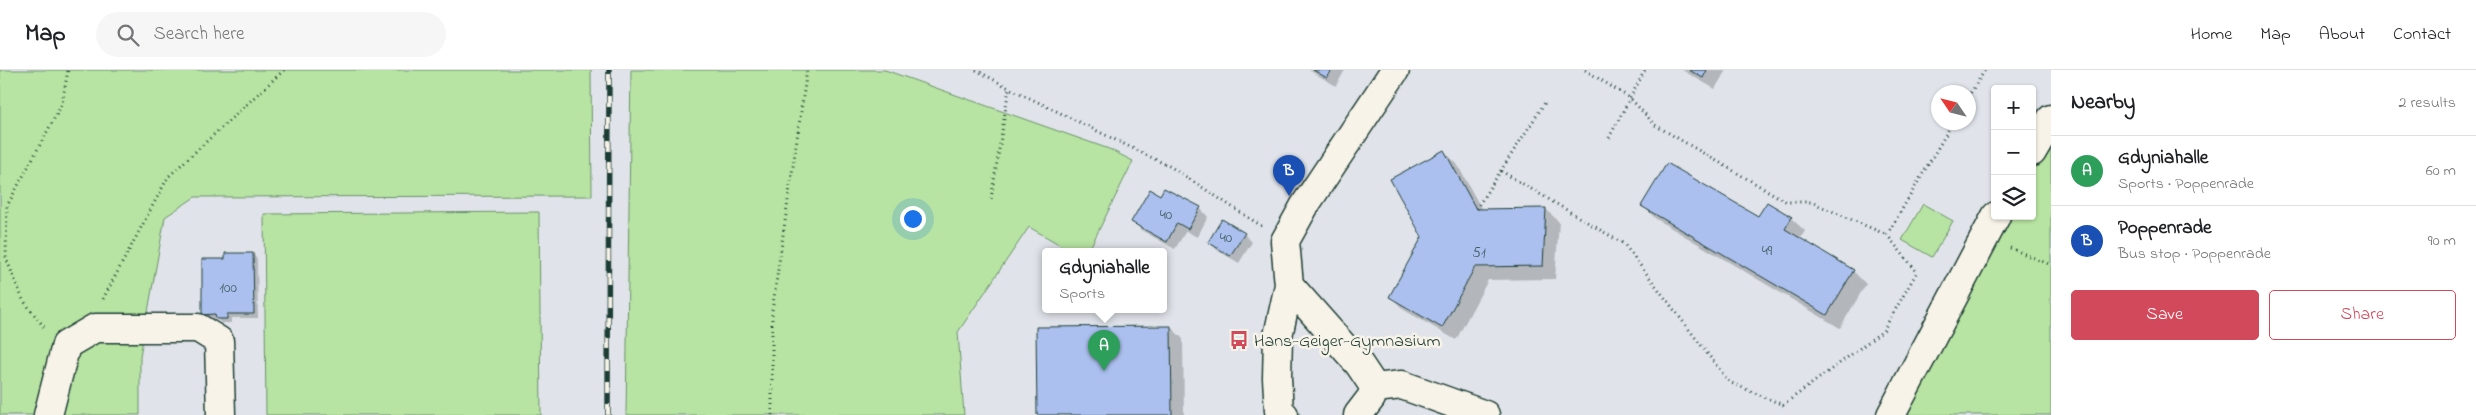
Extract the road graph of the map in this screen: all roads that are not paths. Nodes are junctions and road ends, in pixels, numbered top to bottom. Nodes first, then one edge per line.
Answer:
1 (1395, 70) edge
2 (2051, 119) edge
3 (2036, 145) edge
4 (1990, 227) edge
5 (1288, 285) junction
6 (1369, 407) edge
7 (48, 415) edge
8 (221, 415) edge
9 (1284, 415) edge
10 (1485, 415) edge
11 (1891, 415) edge

1 - 5 street
2 - 3 street
4 - 11 street
5 - 6 street
5 - 9 street
6 - 10 street
7 - 8 street

